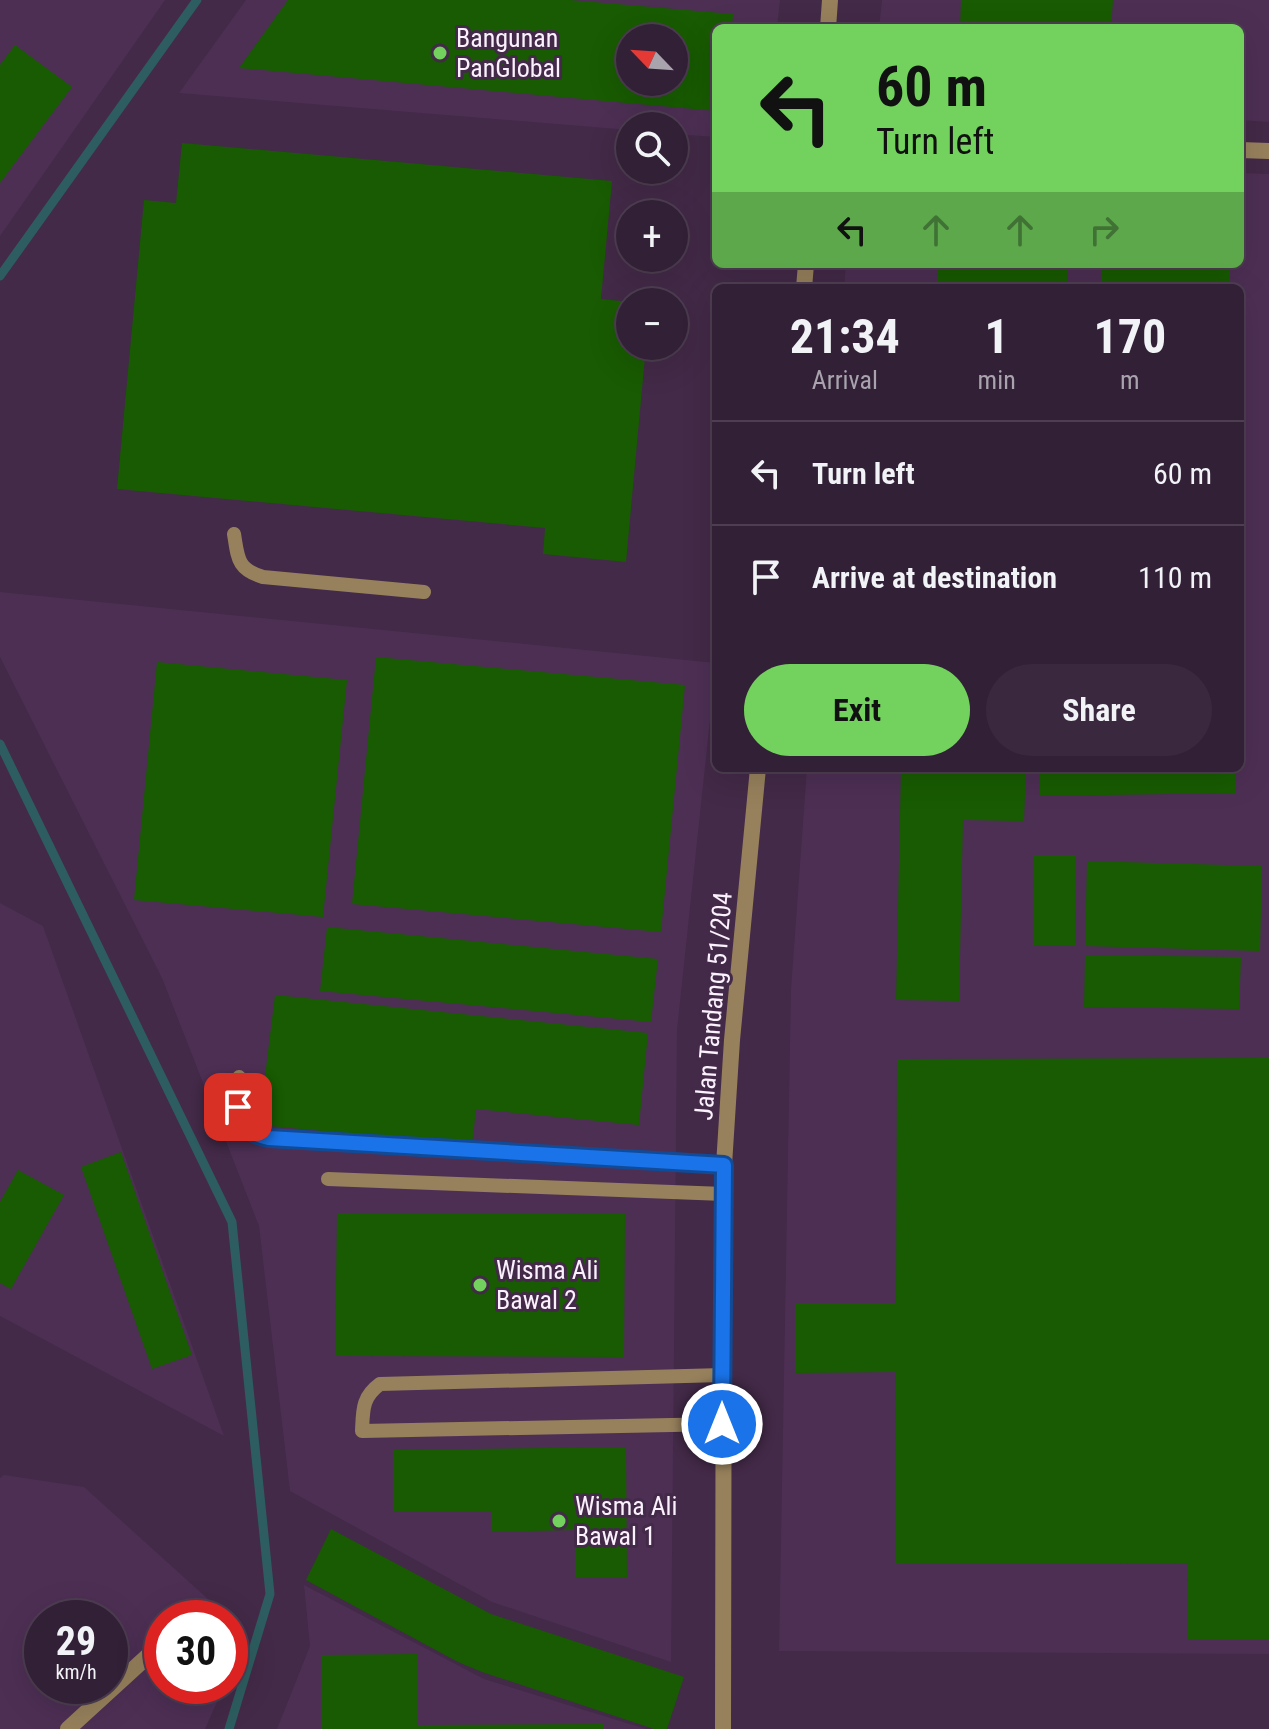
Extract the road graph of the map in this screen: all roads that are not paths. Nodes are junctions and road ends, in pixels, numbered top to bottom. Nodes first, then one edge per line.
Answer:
1 (830, 0) edge
2 (828, 24) edge
3 (1244, 150) edge
4 (1269, 151) edge
5 (234, 534) dead end
6 (424, 592) dead end
7 (758, 772) edge
8 (239, 1077) dead end
9 (724, 1165) junction
10 (328, 1179) dead end
11 (724, 1194) junction
12 (723, 1375) junction
13 (722, 1424) junction
14 (144, 1659) edge
15 (68, 1729) edge
16 (723, 1729) edge

1 - 2 street
3 - 4 street
5 - 6 lane
7 - 9 street, Jalan Tandang 51/204
8 - 9 lane
9 - 11 street, Jalan Tandang 51/204
10 - 11 lane
11 - 12 street, Jalan Tandang 51/204
12 - 13 street, Jalan Tandang 51/204
12 - 13 lane
13 - 16 street, Jalan Tandang 51/204
14 - 15 street

